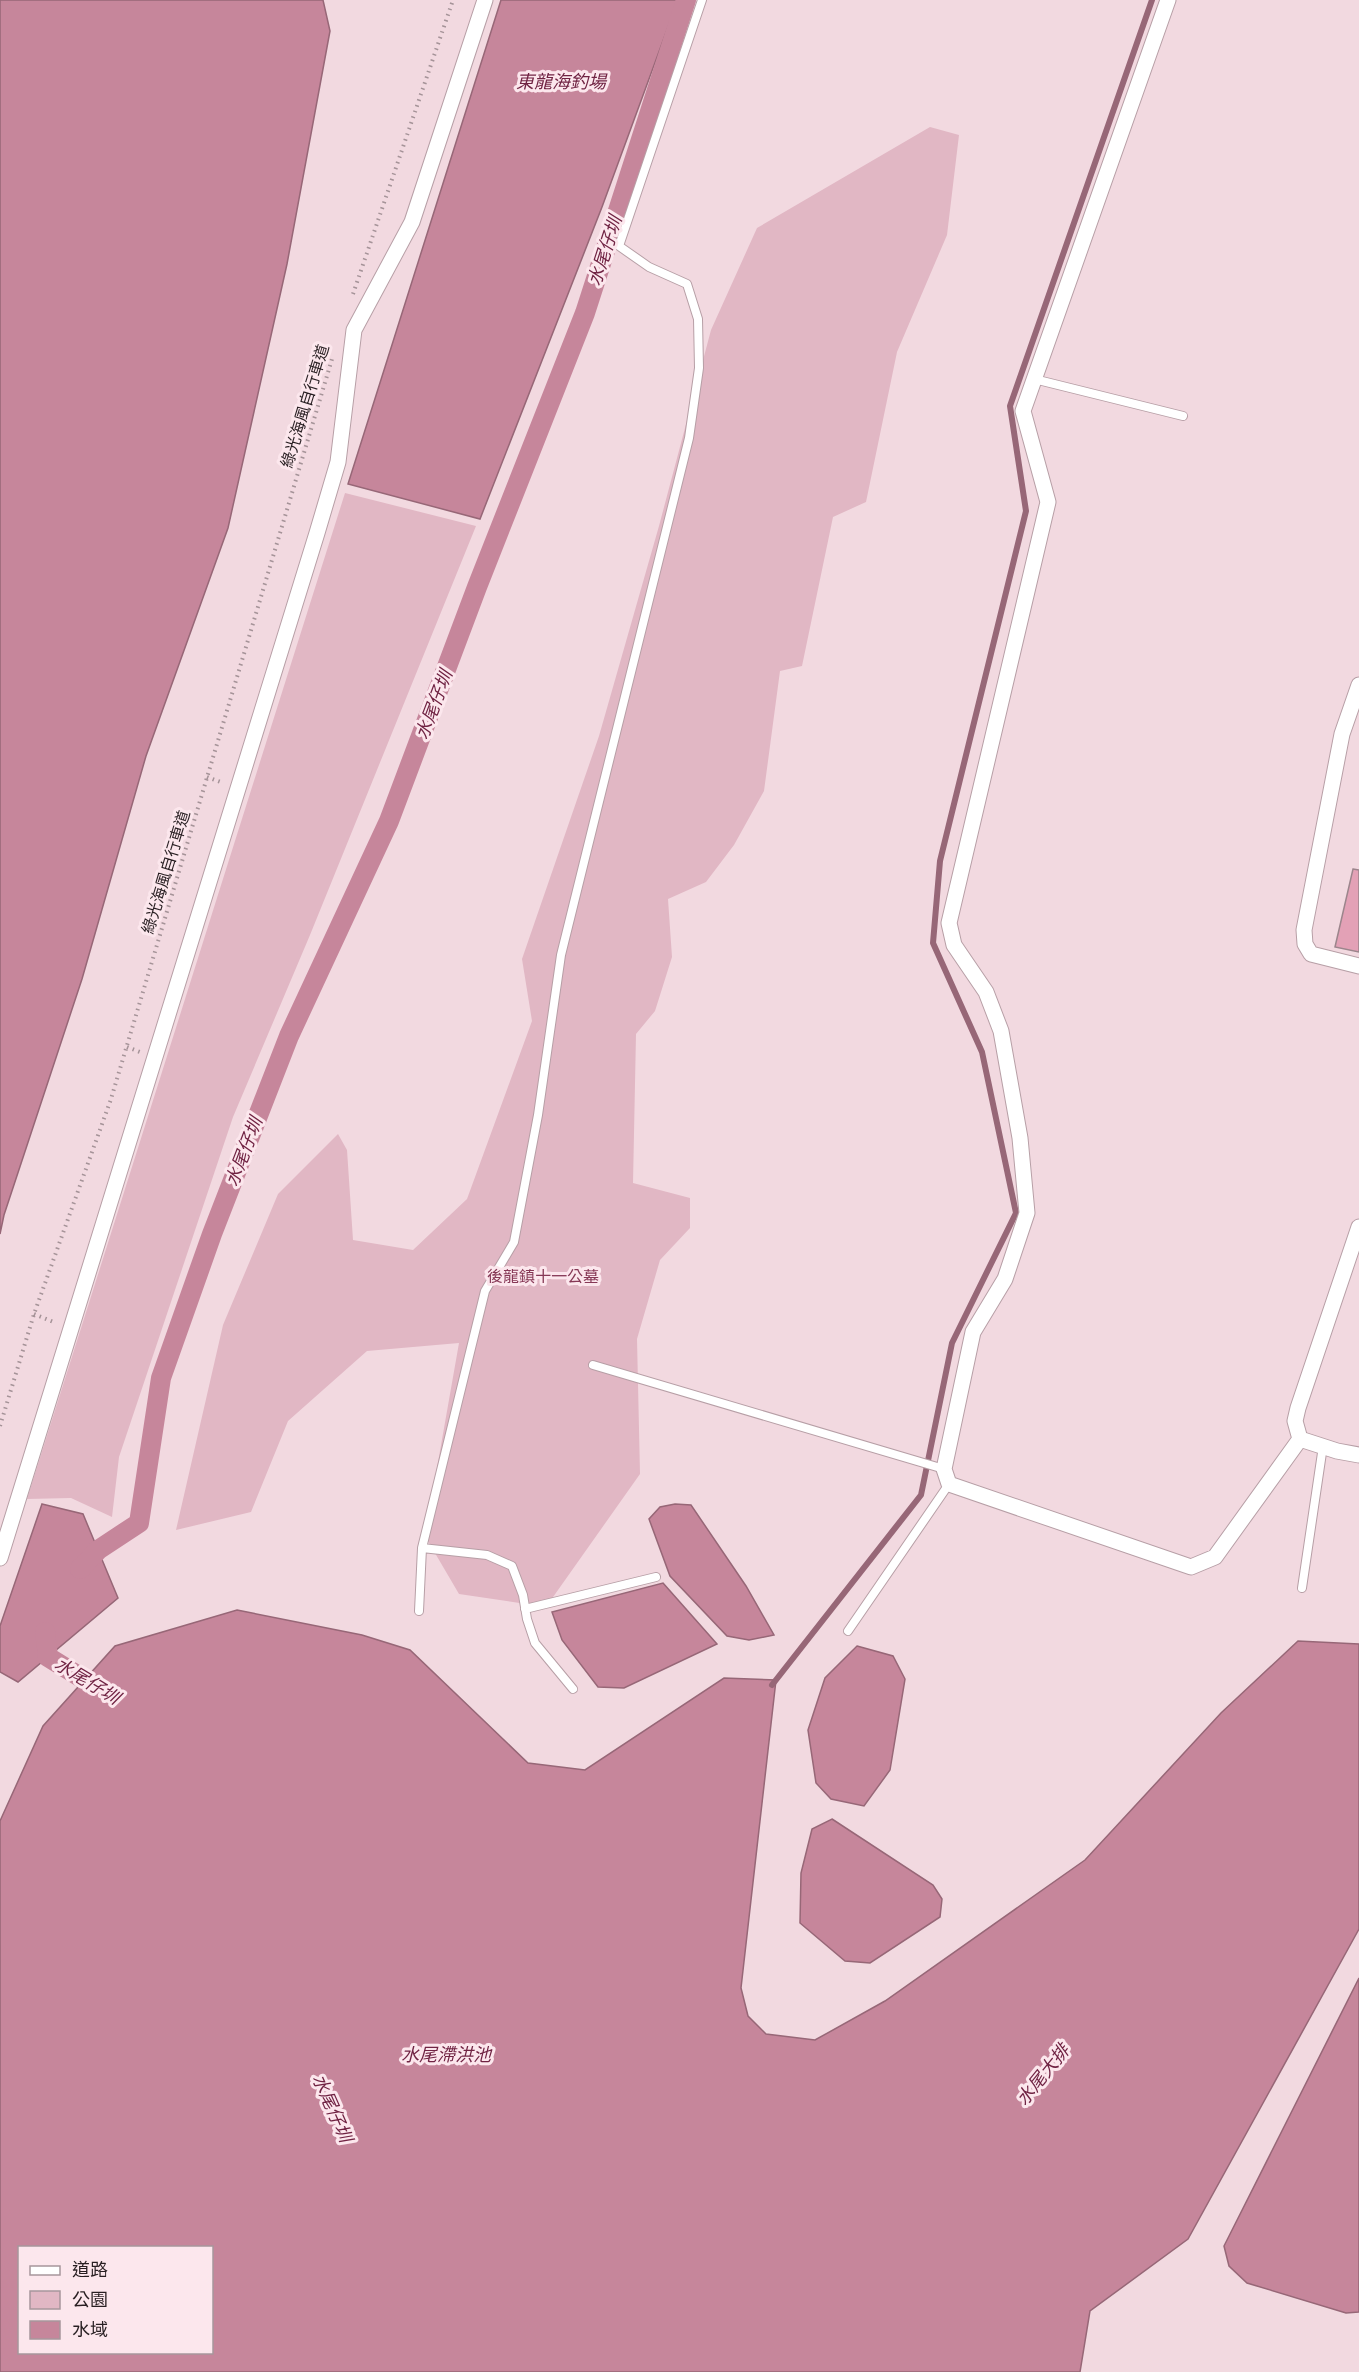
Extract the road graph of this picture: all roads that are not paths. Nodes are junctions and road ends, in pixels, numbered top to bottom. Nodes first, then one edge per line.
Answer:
1 (485, 0) edge
2 (702, 0) edge
3 (1168, 0) edge
4 (1034, 379) junction
5 (1183, 417) dead end
6 (1359, 685) edge
7 (1359, 966) edge
8 (1359, 1227) edge
9 (593, 1365) dead end
10 (1300, 1439) junction
11 (1323, 1446) junction
12 (1359, 1455) edge
13 (943, 1473) junction
14 (422, 1548) junction
15 (0, 1558) edge
16 (656, 1577) dead end
17 (1302, 1588) dead end
18 (525, 1609) junction
19 (419, 1611) dead end
20 (848, 1631) dead end
21 (573, 1689) dead end

1 - 15 street
2 - 14 lane
3 - 4 street
4 - 5 lane
4 - 13 street
6 - 7 street
8 - 10 street
9 - 13 lane
10 - 11 street
10 - 13 street
11 - 12 street
11 - 17 lane
13 - 20 lane
14 - 18 lane
14 - 19 lane
16 - 18 lane
18 - 21 lane

